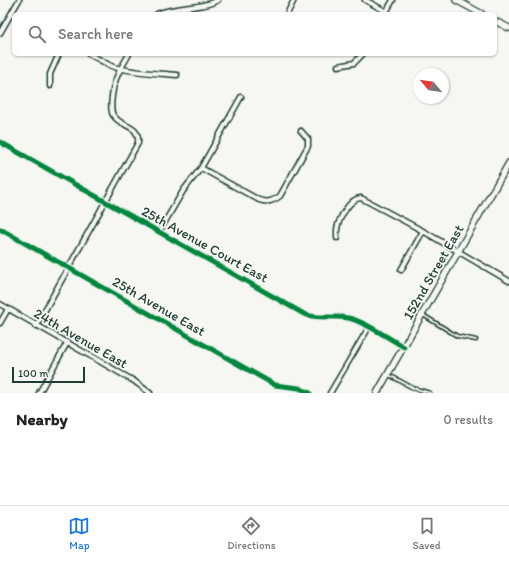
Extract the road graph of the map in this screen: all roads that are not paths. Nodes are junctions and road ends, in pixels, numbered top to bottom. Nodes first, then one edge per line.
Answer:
1 (19, 0) edge
2 (218, 0) edge
3 (294, 0) edge
4 (365, 0) edge
5 (393, 0) edge
6 (459, 1) edge
7 (13, 11) edge
8 (163, 12) edge
9 (288, 12) edge
10 (384, 12) edge
11 (387, 12) edge
12 (478, 12) edge
13 (12, 13) edge
14 (497, 22) edge
15 (509, 28) edge
16 (0, 33) edge
17 (59, 56) edge
18 (93, 56) edge
19 (128, 56) edge
20 (361, 56) edge
21 (338, 66) dead end
22 (121, 68) junction
23 (177, 75) dead end
24 (50, 86) dead end
25 (241, 97) dead end
26 (302, 131) dead end
27 (0, 142) edge
28 (509, 163) edge
29 (201, 168) junction
30 (104, 201) junction
31 (0, 230) edge
32 (423, 231) junction
33 (159, 232) junction
34 (337, 238) dead end
35 (458, 252) junction
36 (68, 268) junction
37 (401, 270) dead end
38 (509, 281) edge
39 (0, 304) edge
40 (8, 309) junction
41 (422, 315) junction
42 (0, 322) edge
43 (36, 326) junction
44 (369, 327) junction
45 (476, 340) dead end
46 (67, 343) junction
47 (404, 347) junction
48 (388, 374) junction
49 (39, 393) edge
50 (150, 393) edge
51 (310, 393) edge
52 (330, 393) edge
53 (377, 393) edge
54 (430, 393) edge

1 - 7 street
2 - 8 street
3 - 9 street
4 - 10 street
5 - 11 street
6 - 12 main road
13 - 16 street
14 - 15 main road
17 - 24 street
18 - 22 street
19 - 22 street
20 - 21 street
22 - 23 street
22 - 30 street
25 - 29 street
26 - 29 street
27 - 30 street, 25th Avenue Court East
28 - 35 main road, 152nd Street East
29 - 33 street
30 - 33 street, 25th Avenue Court East
30 - 36 street
31 - 36 street, 25th Avenue East
32 - 34 street
32 - 35 street
32 - 37 street
33 - 44 street, 25th Avenue Court East
35 - 38 street
35 - 41 main road, 152nd Street East
36 - 43 street
36 - 51 street, 25th Avenue East
39 - 40 street, 24th Avenue East
40 - 42 street
40 - 43 street, 24th Avenue East
41 - 45 lane
41 - 47 main road, 152nd Street East
43 - 46 street, 24th Avenue East
44 - 47 street, 25th Avenue Court East
44 - 52 street
46 - 49 street
46 - 50 street, 24th Avenue East
47 - 48 main road, 152nd Street East
48 - 53 main road, 152nd Street East
48 - 54 lane

